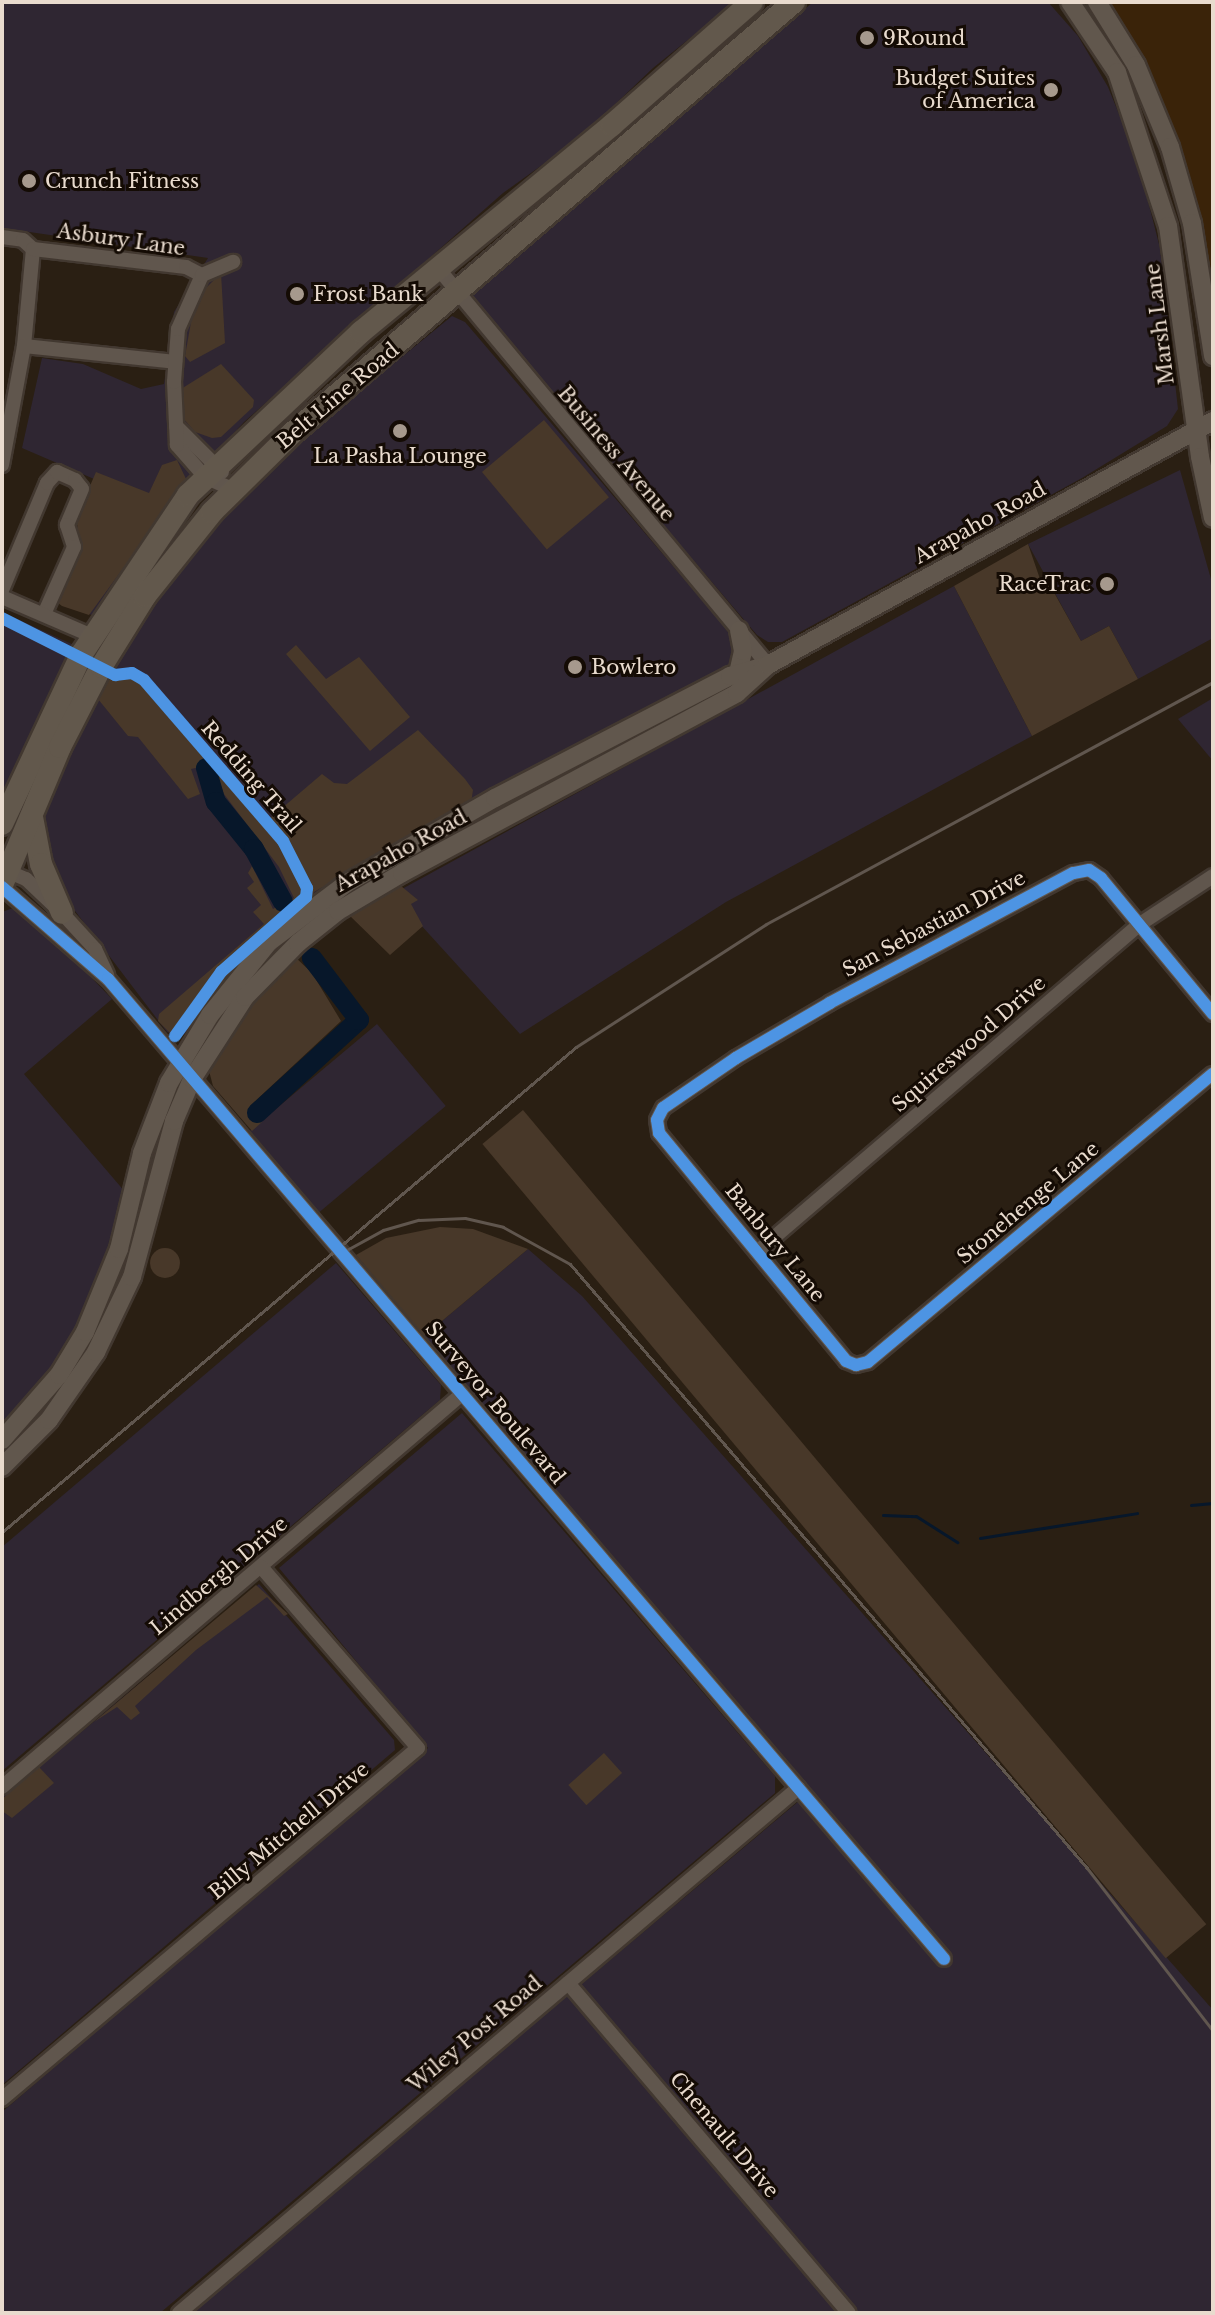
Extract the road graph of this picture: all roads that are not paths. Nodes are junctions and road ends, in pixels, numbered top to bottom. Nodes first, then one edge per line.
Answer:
1 (769, 2) edge
2 (794, 2) edge
3 (1070, 2) edge
4 (1097, 2) edge
5 (745, 8) edge
6 (762, 29) junction
7 (671, 75) junction
8 (697, 85) junction
9 (608, 128) junction
10 (628, 147) junction
11 (568, 199) junction
12 (2, 237) edge
13 (33, 249) junction
14 (233, 262) dead end
15 (437, 267) junction
16 (202, 275) junction
17 (457, 296) junction
18 (24, 346) junction
19 (1213, 356) edge
20 (175, 362) junction
21 (1213, 421) edge
22 (1195, 429) junction
23 (2, 465) edge
24 (211, 470) junction
25 (232, 489) junction
26 (1213, 518) edge
27 (2, 590) edge
28 (2, 597) edge
29 (44, 614) junction
30 (739, 630) junction
31 (92, 636) junction
32 (768, 665) junction
33 (738, 673) junction
34 (32, 817) junction
35 (2, 824) edge
36 (1213, 876) edge
37 (4, 877) edge
38 (62, 913) junction
39 (1140, 924) junction
40 (108, 979) junction
41 (1213, 1014) edge
42 (180, 1063) junction
43 (1213, 1074) edge
44 (192, 1079) junction
45 (659, 1133) joint
46 (757, 1252) junction
47 (101, 1301) junction
48 (119, 1308) junction
49 (868, 1362) joint
50 (462, 1394) junction
51 (2, 1440) edge
52 (2, 1467) edge
53 (261, 1567) junction
54 (2, 1787) edge
55 (798, 1788) junction
56 (944, 1959) dead end
57 (568, 1983) junction
58 (2, 2099) edge
59 (179, 2313) edge
60 (849, 2313) edge

1 - 6 main road
2 - 6 main road, Belt Line Road
3 - 22 main road, Marsh Lane
4 - 19 main road
5 - 7 main road, Belt Line Road
5 - 8 main road
6 - 8 main road, Belt Line Road
7 - 9 main road, Belt Line Road
7 - 10 main road
8 - 10 main road, Belt Line Road
9 - 11 main road
9 - 15 main road, Belt Line Road
10 - 11 main road, Belt Line Road
11 - 17 main road, Belt Line Road
12 - 13 street, Asbury Lane
13 - 16 street, Asbury Lane
13 - 18 street, Asbury Lane
14 - 16 street
15 - 17 street, Business Avenue
15 - 24 main road, Belt Line Road
16 - 20 street
17 - 25 main road, Belt Line Road
17 - 30 street, Business Avenue
18 - 20 street
18 - 23 street, Asbury Lane
20 - 24 street
21 - 22 main road, Arapaho Road
22 - 26 main road, Marsh Lane
22 - 32 main road, Arapaho Road
24 - 25 street
24 - 31 main road, Belt Line Road
25 - 34 main road, Belt Line Road
27 - 29 street
28 - 29 street
29 - 31 street
30 - 32 street, Business Avenue
30 - 33 main road
31 - 35 main road, Belt Line Road
32 - 33 main road, Arapaho Road
32 - 44 main road, Arapaho Road
33 - 42 main road, Arapaho Road
34 - 37 main road, Belt Line Road
34 - 38 main road
36 - 39 street, Squireswood Drive
37 - 38 street, Surveyor Boulevard
37 - 40 street, Surveyor Boulevard
38 - 40 street, Surveyor Boulevard
39 - 41 street, San Sebastian Drive
39 - 45 street, San Sebastian Drive
39 - 46 street, Squireswood Drive
40 - 42 street, Surveyor Boulevard
42 - 44 street, Surveyor Boulevard
42 - 47 main road, Arapaho Road
43 - 49 street, Stonehenge Lane
44 - 48 main road, Arapaho Road
44 - 50 street, Surveyor Boulevard
45 - 46 street, Banbury Lane
46 - 49 street, Banbury Lane
47 - 48 main road
47 - 51 main road, Arapaho Road
48 - 52 main road, Arapaho Road
50 - 53 street, Lindbergh Drive
50 - 55 street, Surveyor Boulevard
53 - 54 street, Lindbergh Drive
53 - 58 street, Billy Mitchell Drive
55 - 56 street, Surveyor Boulevard
55 - 57 street, Wiley Post Road
57 - 59 street, Wiley Post Road
57 - 60 street, Chenault Drive

